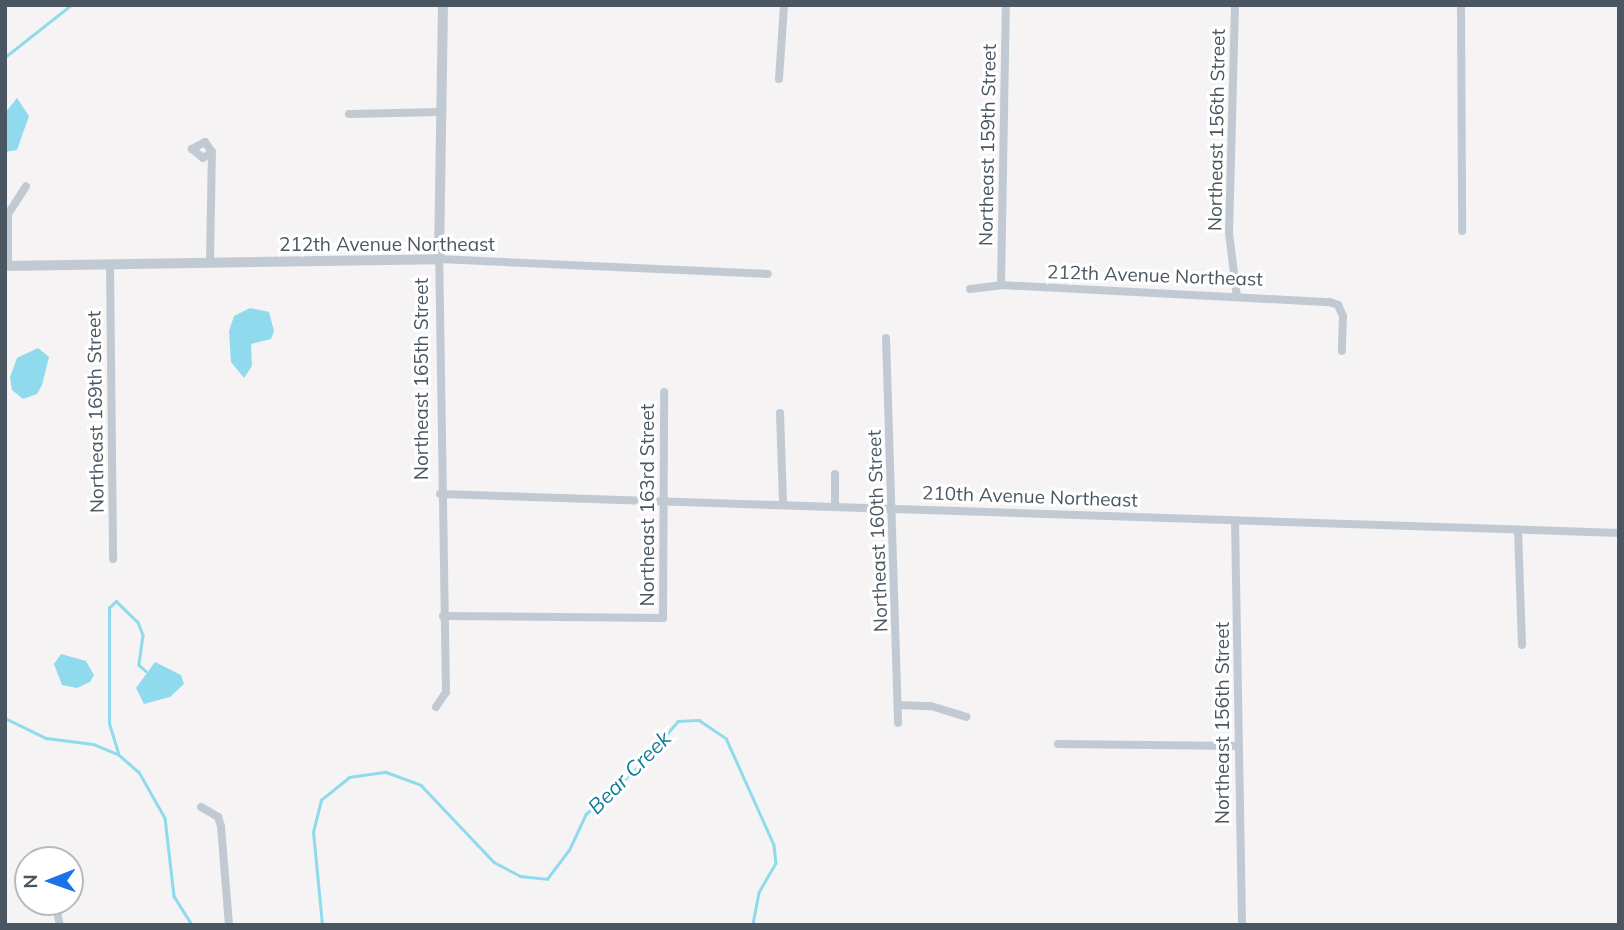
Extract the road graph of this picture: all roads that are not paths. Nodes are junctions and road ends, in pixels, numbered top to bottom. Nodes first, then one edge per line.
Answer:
1 (443, 5) edge
2 (784, 5) edge
3 (1006, 5) edge
4 (1235, 5) edge
5 (1461, 5) edge
6 (779, 79) dead end
7 (442, 112) junction
8 (349, 114) dead end
9 (212, 152) dead end
10 (26, 186) dead end
11 (1462, 231) dead end
12 (439, 259) junction
13 (210, 262) junction
14 (110, 264) junction
15 (7, 266) edge
16 (768, 274) dead end
17 (1001, 285) junction
18 (970, 289) dead end
19 (1237, 297) junction
20 (886, 338) dead end
21 (1342, 351) dead end
22 (664, 392) dead end
23 (780, 413) dead end
24 (835, 474) dead end
25 (440, 494) junction
26 (663, 500) junction
27 (783, 504) junction
28 (835, 505) junction
29 (894, 508) junction
30 (1235, 521) junction
31 (1518, 530) junction
32 (1619, 533) edge
33 (113, 559) dead end
34 (443, 616) junction
35 (1522, 645) dead end
36 (898, 705) junction
37 (436, 707) dead end
38 (966, 717) dead end
39 (898, 723) dead end
40 (1058, 744) dead end
41 (1238, 746) junction
42 (201, 807) dead end
43 (229, 925) edge
44 (1241, 925) edge

1 - 7 street, Northeast 165th Street
2 - 6 street
3 - 17 street, Northeast 159th Street
4 - 19 street, Northeast 156th Street
5 - 11 street
7 - 8 street
7 - 12 street, Northeast 165th Street
9 - 13 street
10 - 15 street
12 - 13 street, 212th Avenue Northeast
12 - 16 street, 212th Avenue Northeast
12 - 25 street, Northeast 165th Street
13 - 14 street, 212th Avenue Northeast
14 - 15 street, 212th Avenue Northeast
14 - 33 street, Northeast 169th Street
17 - 18 street, 212th Avenue Northeast
17 - 19 street, 212th Avenue Northeast
19 - 21 street, 212th Avenue Northeast
20 - 29 street, Northeast 160th Street
22 - 26 street, Northeast 163rd Street
23 - 27 street
24 - 28 street
25 - 26 street, 210th Avenue Northeast
25 - 34 street, Northeast 165th Street
26 - 27 street, 210th Avenue Northeast
26 - 34 street, Northeast 163rd Street
27 - 28 street, 210th Avenue Northeast
28 - 29 street, 210th Avenue Northeast
29 - 30 street, 210th Avenue Northeast
29 - 36 street, Northeast 160th Street
30 - 31 street, 210th Avenue Northeast
30 - 41 street, Northeast 156th Street
31 - 32 street, 210th Avenue Northeast
31 - 35 street
34 - 37 street, Northeast 165th Street
36 - 38 street
36 - 39 street, Northeast 160th Street
40 - 41 street
41 - 44 street, Northeast 156th Street
42 - 43 street

